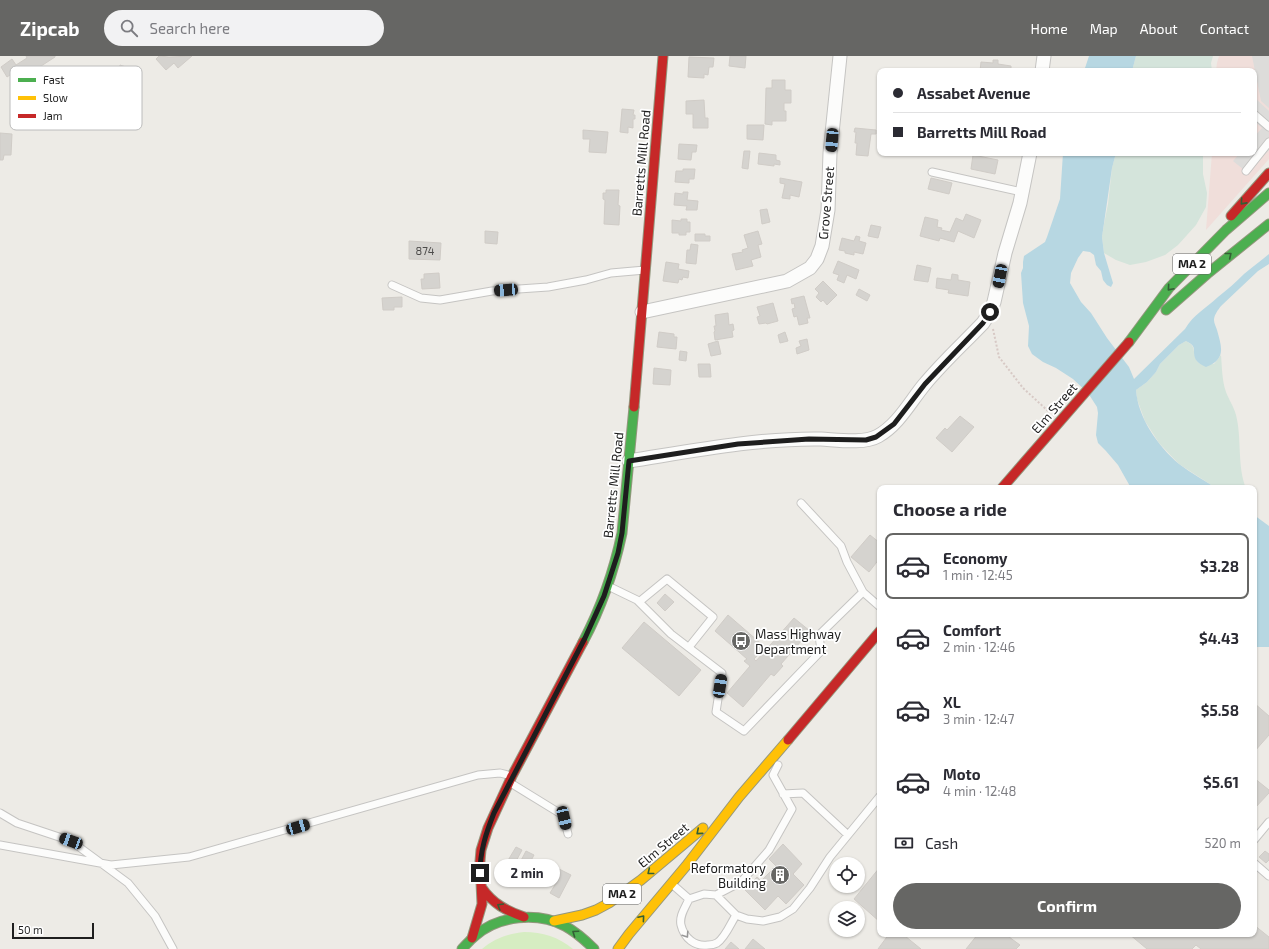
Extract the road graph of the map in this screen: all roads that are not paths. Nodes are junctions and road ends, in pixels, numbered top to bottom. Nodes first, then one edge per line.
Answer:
1 (663, 56) edge
2 (840, 56) edge
3 (1044, 56) edge
4 (1042, 68) edge
5 (1257, 117) edge
6 (1269, 127) edge
7 (1269, 142) edge
8 (1029, 156) edge
9 (1246, 171) dead end
10 (932, 172) dead end
11 (1269, 173) edge
12 (1022, 192) junction
13 (1269, 193) edge
14 (1269, 224) edge
15 (645, 270) junction
16 (1183, 273) junction
17 (392, 285) dead end
18 (642, 312) junction
19 (1126, 346) junction
20 (629, 461) junction
21 (1005, 485) edge
22 (801, 503) dead end
23 (608, 586) junction
24 (863, 592) junction
25 (639, 602) junction
26 (877, 604) edge
27 (877, 635) edge
28 (689, 647) junction
29 (797, 729) junction
30 (511, 779) junction
31 (783, 794) junction
32 (740, 798) junction
33 (877, 800) edge
34 (0, 813) edge
35 (1269, 822) edge
36 (568, 834) dead end
37 (848, 835) junction
38 (1257, 836) edge
39 (0, 846) edge
40 (102, 864) junction
41 (1257, 866) edge
42 (1269, 876) edge
43 (671, 884) junction
44 (482, 888) junction
45 (716, 895) junction
46 (689, 900) junction
47 (736, 915) junction
48 (524, 917) junction
49 (554, 921) junction
50 (472, 938) junction
51 (173, 949) edge
52 (462, 949) edge
53 (594, 949) edge
54 (618, 949) edge

1 - 15 main road, Barretts Mill Road
2 - 18 street, Grove Street
3 - 4 street
5 - 6 lane
7 - 9 lane
8 - 12 street
10 - 12 lane
11 -> 16 main road
12 - 20 street
13 - 16 main road, MA 2
19 -> 14 main road, MA 2
15 - 17 lane
15 - 18 main road, Barretts Mill Road
16 -> 19 main road, MA 2
18 - 20 main road, Barretts Mill Road
19 - 21 main road, Elm Street / MA 2
20 - 23 main road, Barretts Mill Road
22 - 24 lane
23 - 25 lane
23 - 30 main road, Barretts Mill Road
24 - 26 lane
24 - 28 lane
25 - 28 lane
25 - 28 lane
27 - 29 main road, Elm Street / MA 2
29 - 31 lane
29 - 32 main road, Elm Street / MA 2
30 - 36 lane
30 - 40 lane
30 - 44 main road, Barretts Mill Road
31 - 37 lane
31 - 45 lane
32 - 43 main road, Elm Street / MA 2
32 -> 49 main road, Elm Street / MA 2
33 - 37 lane
34 - 40 lane
35 - 38 lane
37 - 47 lane
39 - 40 lane
40 - 51 lane
41 - 42 lane
43 - 46 lane
54 -> 43 main road, Elm Street / MA 2
48 -> 44 main road
44 - 50 main road, Barretts Mill Road
45 - 46 lane
45 - 47 lane
46 -> 47 lane
48 - 49 main road, MA 2
48 - 50 main road, MA 2
53 -> 49 main road
50 - 52 main road, MA 2

